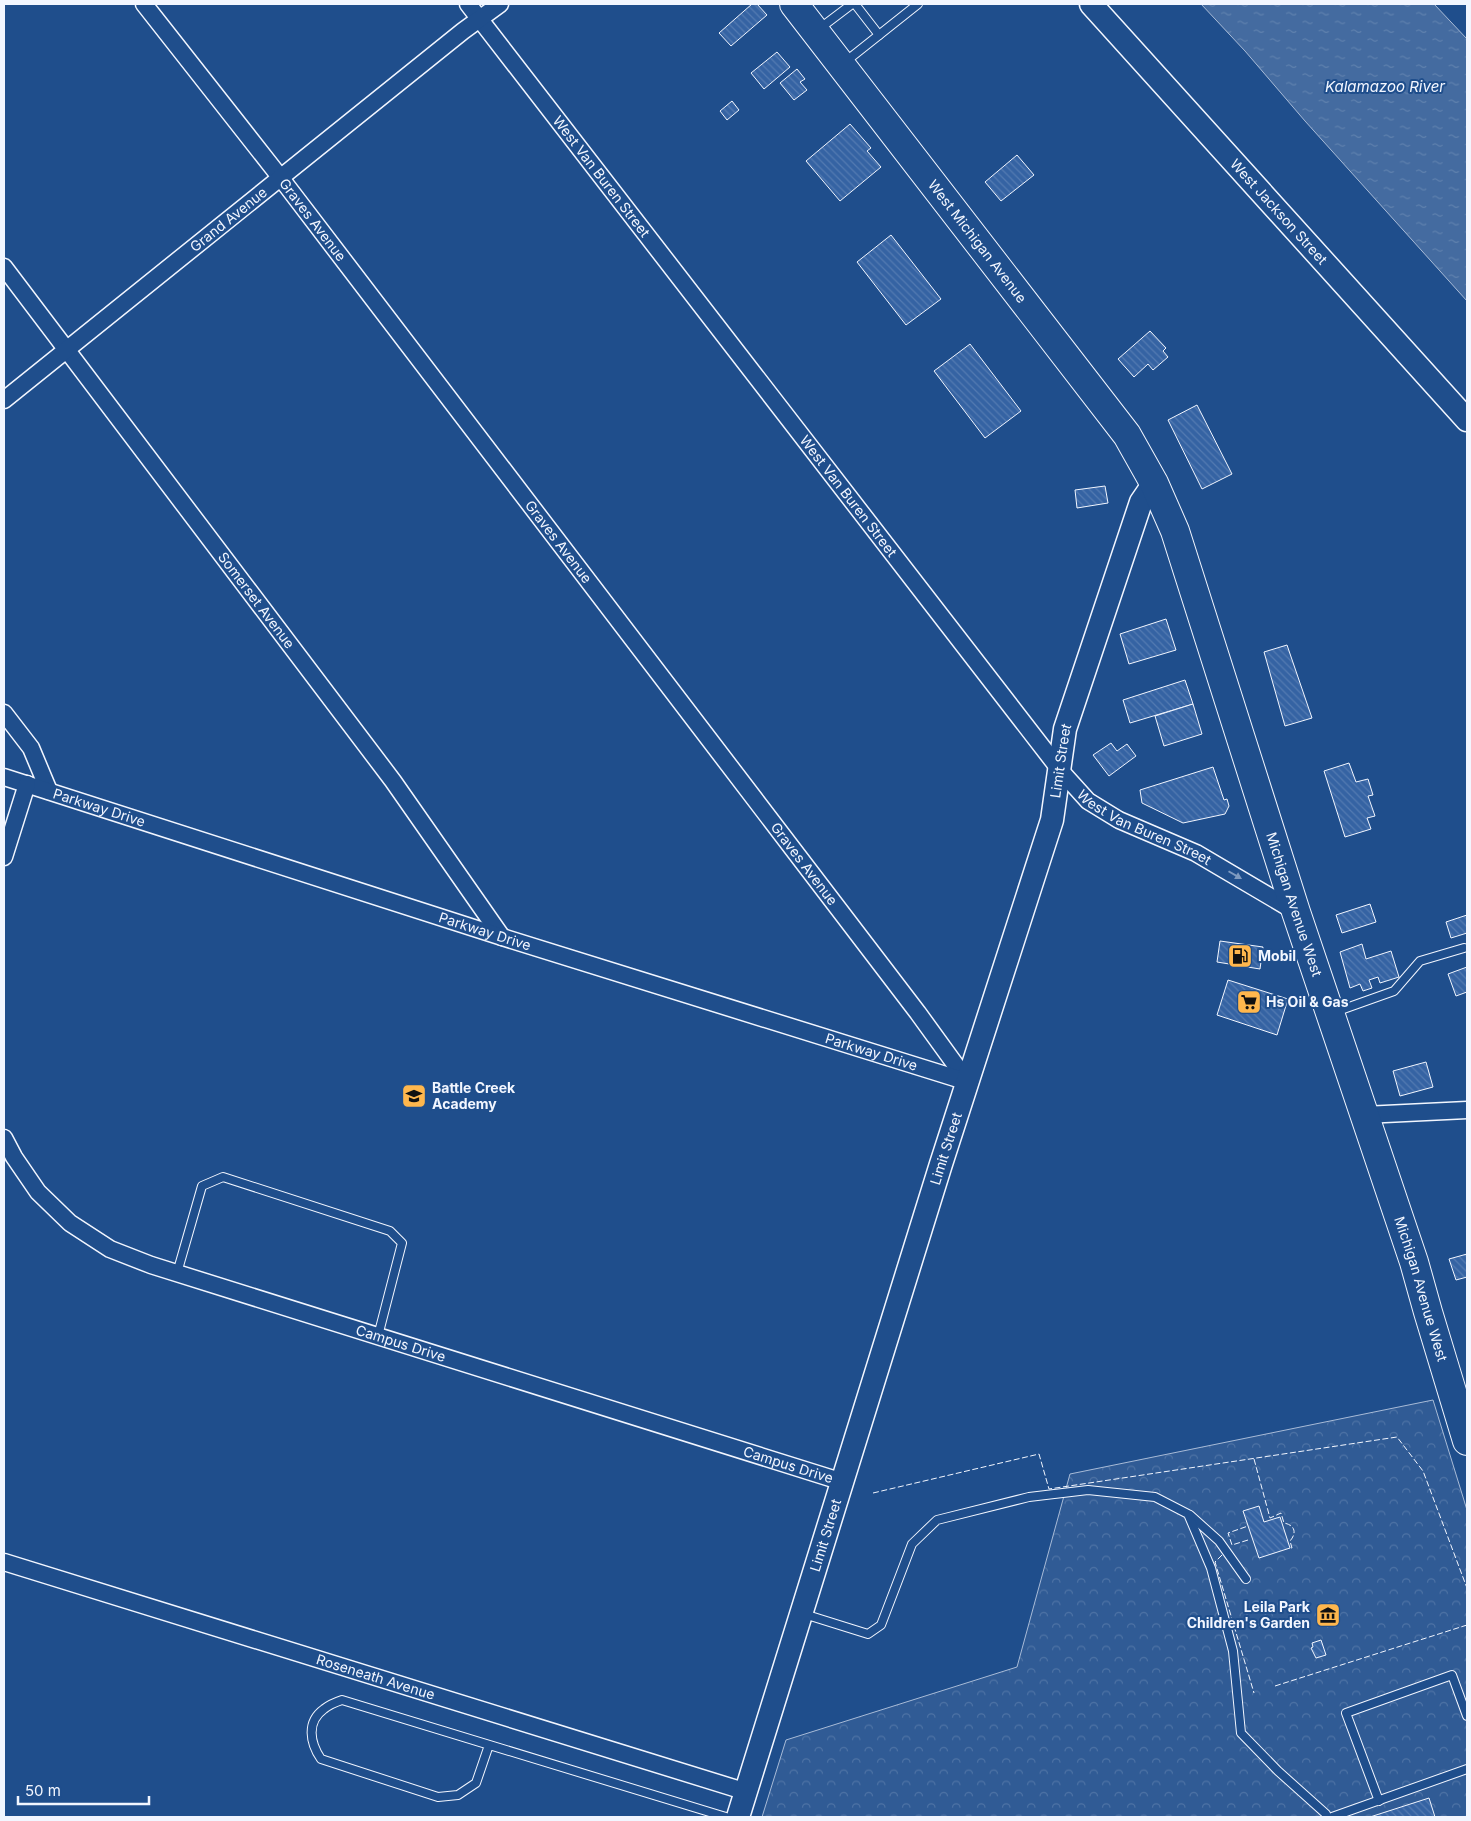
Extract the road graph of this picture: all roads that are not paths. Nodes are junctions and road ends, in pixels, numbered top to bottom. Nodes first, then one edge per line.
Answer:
1 (144, 4) edge
2 (468, 4) edge
3 (500, 4) edge
4 (794, 4) edge
5 (853, 4) edge
6 (918, 4) edge
7 (1091, 4) edge
8 (480, 20) junction
9 (815, 32) junction
10 (879, 35) junction
11 (841, 65) junction
12 (280, 178) junction
13 (4, 267) edge
14 (66, 349) junction
15 (4, 400) edge
16 (1467, 420) edge
17 (1154, 483) junction
18 (4, 713) edge
19 (1060, 770) junction
20 (4, 777) edge
21 (27, 784) junction
22 (49, 791) junction
23 (4, 857) edge
24 (1296, 912) junction
25 (502, 937) junction
26 (1464, 948) dead end
27 (1330, 1014) junction
28 (968, 1082) junction
29 (1467, 1110) edge
30 (1364, 1115) junction
31 (4, 1138) edge
32 (176, 1273) junction
33 (378, 1336) junction
34 (1467, 1441) edge
35 (843, 1482) junction
36 (1188, 1514) junction
37 (4, 1562) edge
38 (1246, 1579) dead end
39 (802, 1614) junction
40 (1467, 1716) edge
41 (490, 1744) junction
42 (1467, 1769) edge
43 (747, 1792) junction
44 (1379, 1801) junction
45 (726, 1817) edge
46 (738, 1817) edge
47 (1327, 1817) edge
48 (1332, 1817) edge

1 - 12 street, Graves Avenue
2 - 8 street, West Van Buren Street
3 - 8 street, Grand Avenue
4 - 9 highway, West Michigan Avenue
5 - 9 lane
5 - 10 lane
6 - 10 lane
7 - 16 street, West Jackson Street
8 - 12 street, Grand Avenue
8 - 19 street, West Van Buren Street
9 - 11 highway, West Michigan Avenue
10 - 11 lane
11 - 17 highway, West Michigan Avenue
12 - 14 street, Grand Avenue
12 - 28 street, Graves Avenue
13 - 14 street, Somerset Avenue
14 - 15 street, Grand Avenue
14 - 25 street, Somerset Avenue
17 - 19 street, Limit Street
17 - 24 highway, Michigan Avenue West
18 - 22 street
19 -> 24 street, West Van Buren Street
19 - 28 street, Limit Street
20 - 21 street, Parkway Drive
21 - 22 street, Parkway Drive
21 - 23 street
22 - 25 street, Parkway Drive
24 - 27 highway, Michigan Avenue West
25 - 28 street, Parkway Drive
26 - 27 lane
27 - 30 highway, Michigan Avenue West
28 - 35 street, Limit Street
29 - 30 street
30 - 34 highway, Michigan Avenue West
31 - 32 street, Campus Drive
32 - 33 street, Campus Drive
32 - 33 lane
33 - 35 street, Campus Drive
35 - 39 street, Limit Street
36 - 38 lane
36 - 39 lane
36 - 47 lane
37 - 43 street, Roseneath Avenue
39 - 43 street, Limit Street
40 - 44 lane
41 - 41 lane
41 - 45 lane
42 - 44 lane
43 - 46 street, Limit Street
44 - 48 lane

